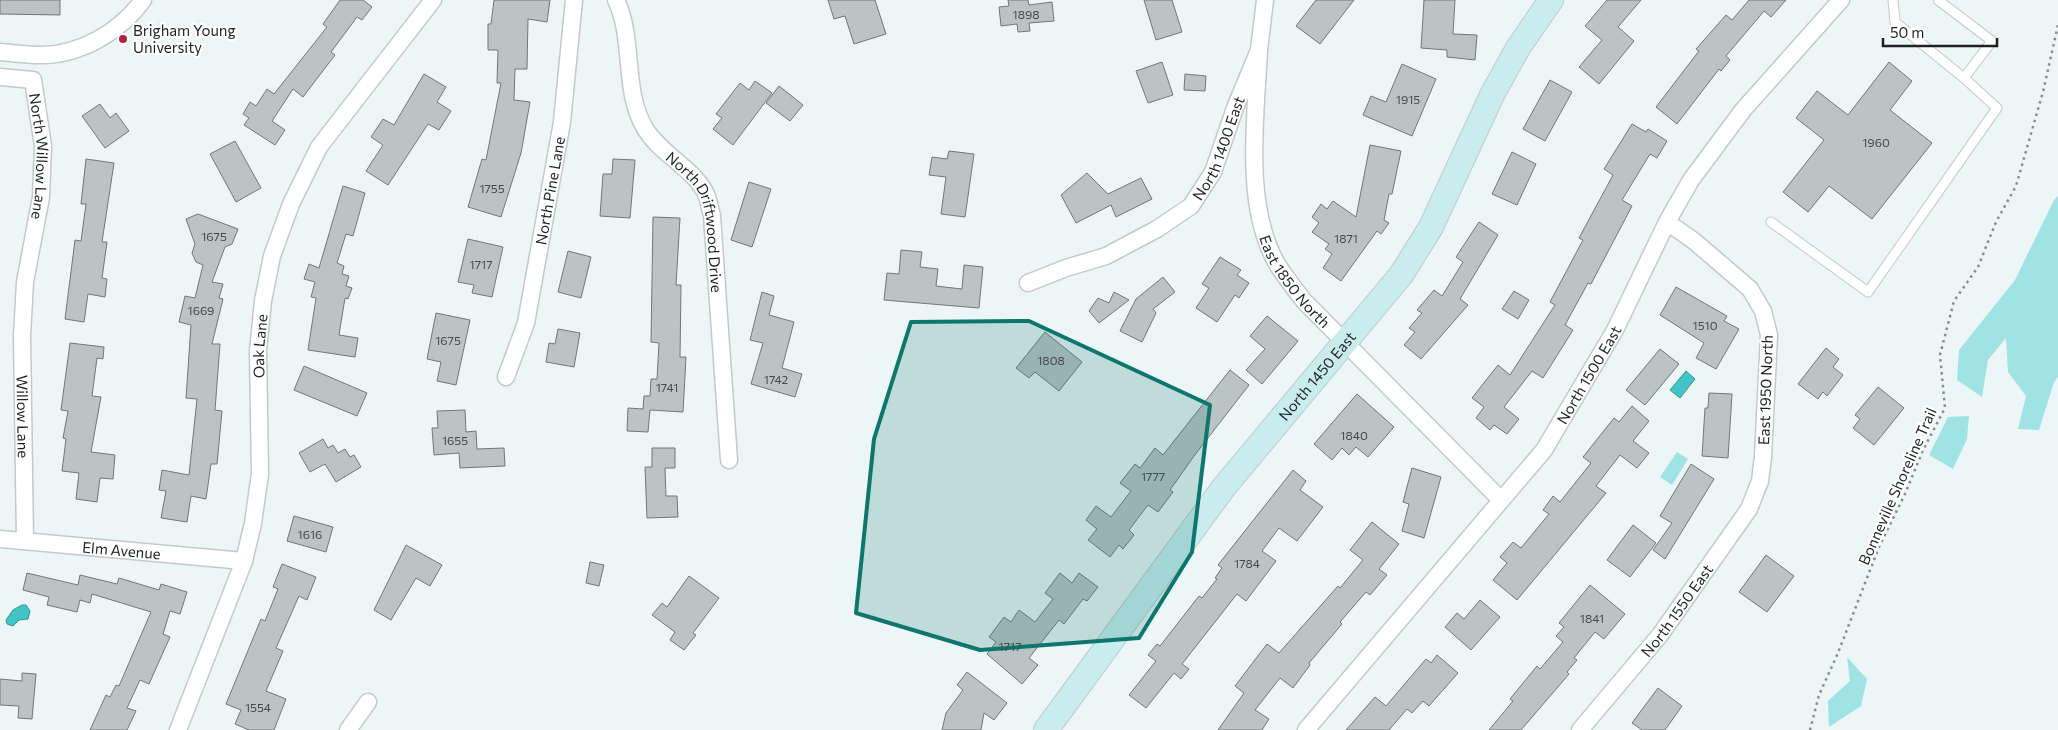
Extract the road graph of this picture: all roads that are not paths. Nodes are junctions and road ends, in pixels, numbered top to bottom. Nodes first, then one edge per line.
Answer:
1 (143, 0) edge
2 (433, 0) edge
3 (574, 0) edge
4 (616, 0) edge
5 (1266, 0) edge
6 (1551, 0) edge
7 (1841, 0) edge
8 (1892, 0) edge
9 (1938, 0) edge
10 (1259, 50) junction
11 (0, 52) edge
12 (0, 77) edge
13 (1964, 78) junction
14 (1667, 222) junction
15 (1771, 222) dead end
16 (1028, 283) dead end
17 (25, 292) joint
18 (1345, 342) junction
19 (506, 377) dead end
20 (729, 460) dead end
21 (1760, 481) joint
22 (1501, 500) junction
23 (0, 539) edge
24 (25, 541) junction
25 (244, 561) junction
26 (368, 702) dead end
27 (178, 730) edge
28 (348, 730) edge
29 (1046, 730) edge
30 (1306, 730) edge
31 (1580, 730) edge

1 - 11 street
2 - 25 street, Oak Lane
3 - 19 street, North Pine Lane
4 - 20 street, North Driftwood Drive
5 - 10 street, North 1400 East
6 - 18 street, North 1450 East
7 - 14 street, North 1500 East
8 - 13 lane
9 - 13 lane
10 - 16 street, North 1400 East
10 - 18 street, East 1850 North
12 - 17 street, North Willow Lane
13 - 15 lane
14 - 21 street, East 1950 North
14 - 22 street, North 1500 East
17 - 24 street, Willow Lane
18 - 22 street, East 1850 North
18 - 29 street, North 1450 East
21 - 31 street, North 1550 East
22 - 30 street, North 1500 East
23 - 24 street, Elm Avenue
24 - 25 street, Elm Avenue
25 - 27 street, Oak Lane
26 - 28 street

